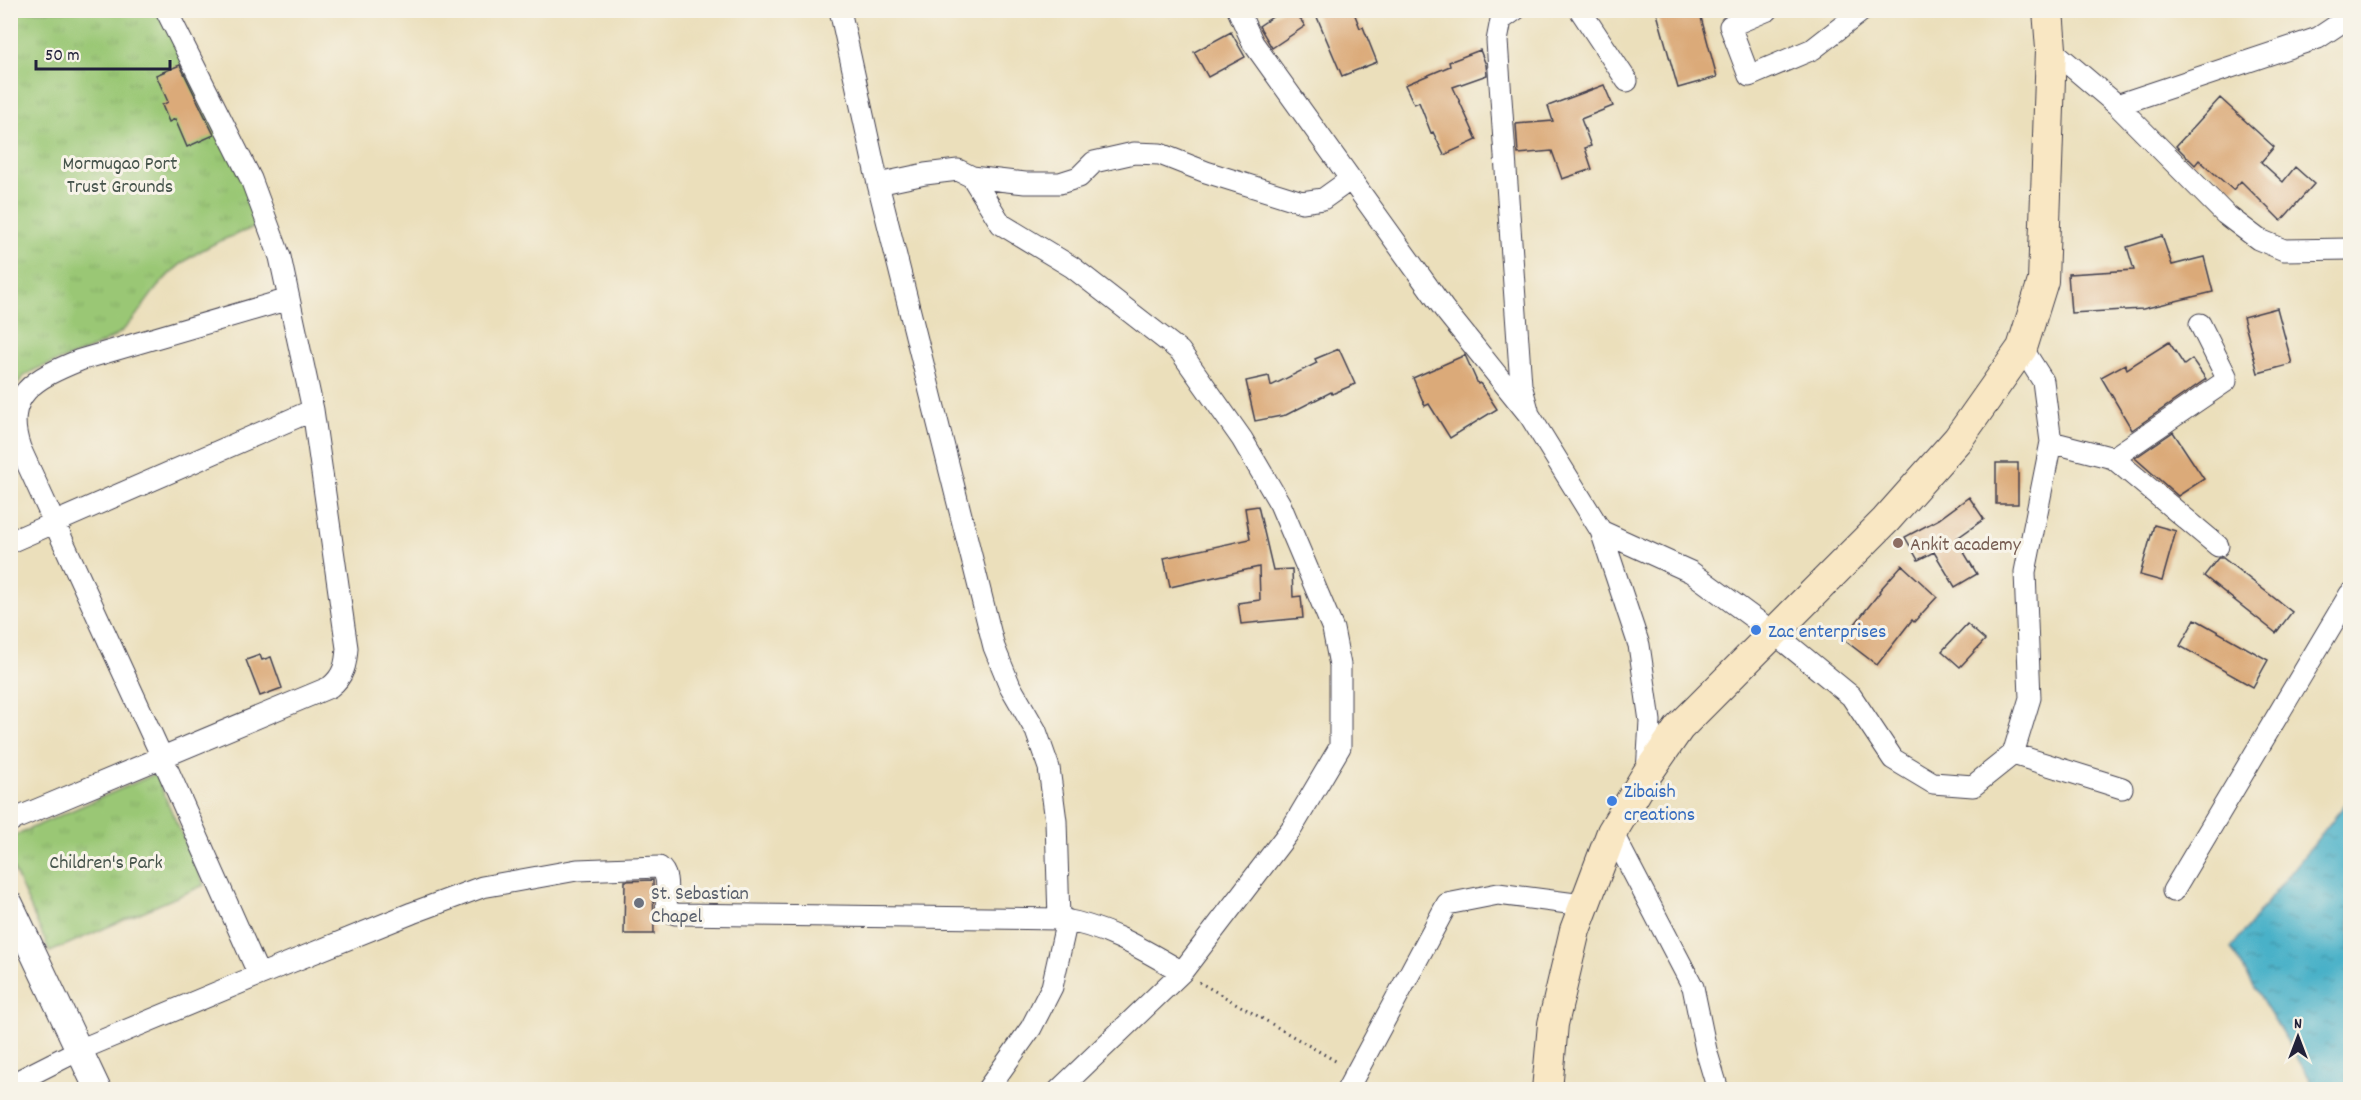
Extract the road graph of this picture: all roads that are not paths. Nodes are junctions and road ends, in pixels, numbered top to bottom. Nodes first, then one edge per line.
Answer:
1 (166, 10) edge
2 (840, 10) edge
3 (1238, 10) edge
4 (1515, 10) edge
5 (1580, 10) edge
6 (1768, 10) edge
7 (1863, 10) edge
8 (2048, 10) edge
9 (2350, 10) edge
10 (2051, 49) junction
11 (1627, 81) dead end
12 (2117, 105) junction
13 (972, 177) junction
14 (1351, 179) junction
15 (878, 184) junction
16 (2350, 249) edge
17 (289, 299) junction
18 (2200, 324) dead end
19 (2022, 348) junction
20 (313, 410) junction
21 (1530, 416) junction
22 (2051, 442) junction
23 (2113, 458) junction
24 (54, 522) junction
25 (1601, 531) junction
26 (10, 542) edge
27 (2218, 546) dead end
28 (2350, 594) edge
29 (1774, 633) junction
30 (2013, 754) junction
31 (162, 757) junction
32 (1647, 774) junction
33 (2122, 788) dead end
34 (10, 821) edge
35 (1612, 832) junction
36 (2173, 891) dead end
37 (10, 904) edge
38 (1583, 905) junction
39 (1063, 920) junction
40 (1182, 972) junction
41 (259, 975) junction
42 (79, 1050) junction
43 (1352, 1081) edge
44 (10, 1084) edge
45 (98, 1089) edge
46 (987, 1089) edge
47 (1059, 1089) edge
48 (1547, 1089) edge
49 (1718, 1089) edge

1 - 17 street
2 - 15 street
3 - 14 street
4 - 21 street
5 - 11 street
6 - 7 street
8 - 10 main road
9 - 12 street
10 - 12 street
10 - 19 main road
12 - 16 street
13 - 14 street
13 - 15 street
13 - 40 street
14 - 21 street
15 - 39 street
17 - 20 street
17 - 24 street
18 - 23 street
19 - 22 street
19 - 29 main road
20 - 24 street
20 - 31 street
21 - 25 street
22 - 23 street
22 - 30 street
23 - 27 street
24 - 26 street
24 - 31 street
25 - 29 street
25 - 32 street
28 - 36 street
29 - 30 street
29 - 32 main road
30 - 33 street
31 - 34 street
31 - 41 street
32 - 35 main road
35 - 38 main road
35 - 49 street
37 - 42 street
38 - 43 street
38 - 48 main road
39 - 40 street
39 - 41 street
39 - 46 street
40 - 47 street
41 - 42 street
42 - 44 street
42 - 45 street

